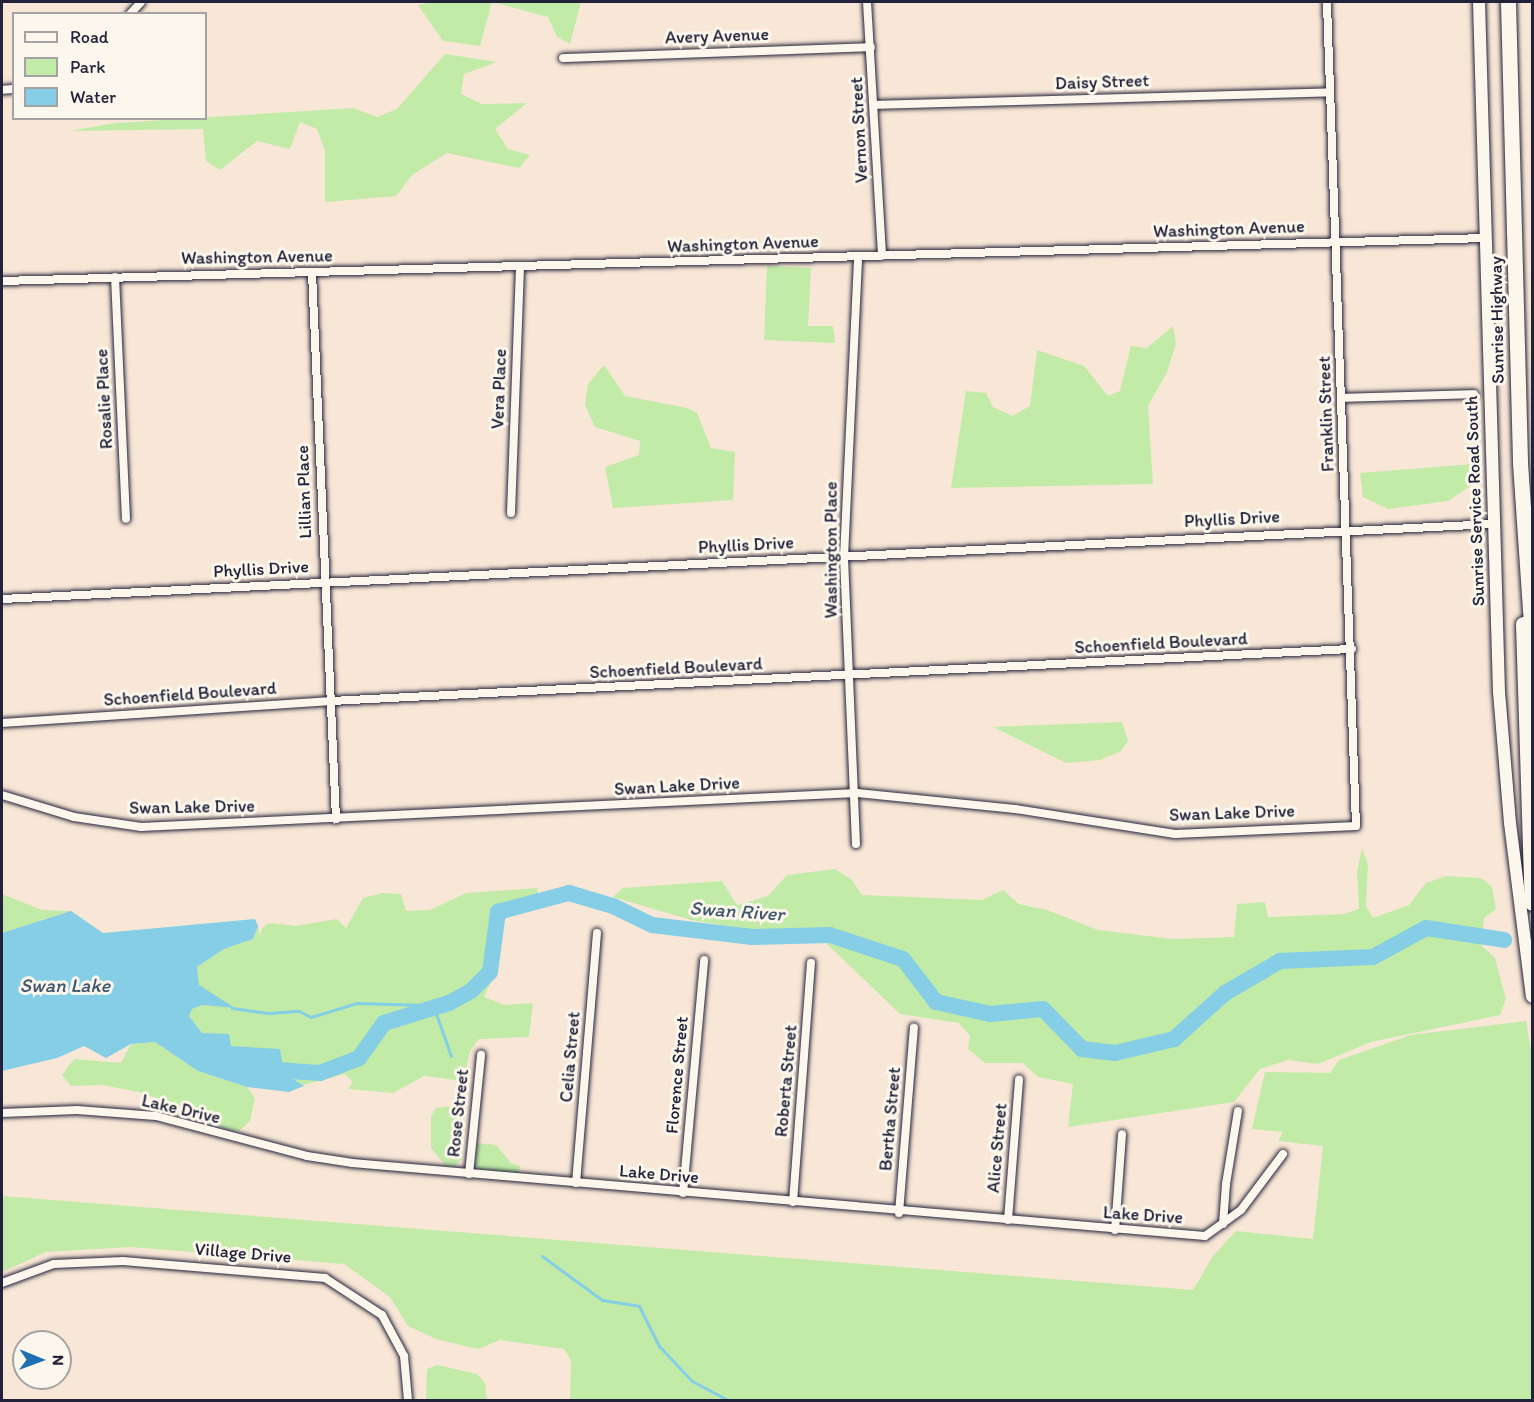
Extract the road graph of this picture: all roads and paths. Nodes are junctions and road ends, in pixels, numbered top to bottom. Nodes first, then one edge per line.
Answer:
1 (867, 2) edge
2 (1327, 2) edge
3 (1479, 2) edge
4 (1508, 2) edge
5 (871, 47) junction
6 (563, 58) dead end
7 (1330, 92) junction
8 (875, 105) junction
9 (1485, 238) junction
10 (1336, 242) junction
11 (882, 256) junction
12 (858, 257) junction
13 (520, 267) junction
14 (312, 272) junction
15 (115, 277) junction
16 (2, 281) edge
17 (1474, 394) dead end
18 (1342, 398) junction
19 (511, 513) dead end
20 (126, 519) dead end
21 (1493, 524) junction
22 (1347, 529) junction
23 (1524, 530) junction
24 (844, 556) junction
25 (324, 582) junction
26 (2, 599) edge
27 (1533, 637) edge
28 (1352, 649) junction
29 (850, 676) junction
30 (331, 701) junction
31 (2, 723) edge
32 (857, 793) junction
33 (2, 795) edge
34 (336, 819) junction
35 (1356, 826) joint
36 (856, 844) dead end
37 (1533, 903) edge
38 (597, 933) dead end
39 (704, 960) dead end
40 (811, 963) dead end
41 (1533, 997) edge
42 (914, 1028) dead end
43 (481, 1055) dead end
44 (1019, 1079) dead end
45 (1238, 1111) dead end
46 (2, 1113) edge
47 (1122, 1134) dead end
48 (1283, 1155) dead end
49 (469, 1174) junction
50 (576, 1184) junction
51 (683, 1192) junction
52 (793, 1202) junction
53 (899, 1213) junction
54 (1008, 1220) junction
55 (1223, 1224) junction
56 (1115, 1230) junction
57 (2, 1283) edge
58 (408, 1401) edge

1 - 5 street, Vernon Street
2 - 7 street, Franklin Street
3 - 9 main road, Sunrise Service Road South
4 - 23 highway, Sunrise Highway
5 - 6 street, Avery Avenue
5 - 8 street, Vernon Street
7 - 8 street, Daisy Street
7 - 10 street, Franklin Street
8 - 11 street, Vernon Street
9 - 10 street, Washington Avenue
9 - 21 main road, Sunrise Service Road South
10 - 11 street, Washington Avenue
10 - 18 street, Franklin Street
11 - 12 street, Washington Avenue
12 - 13 street, Washington Avenue
12 - 24 street, Washington Place
13 - 14 street, Washington Avenue
13 - 19 street, Vera Place
14 - 15 street, Washington Avenue
14 - 25 street, Lillian Place
15 - 16 street, Washington Avenue
15 - 20 street, Rosalie Place
17 - 18 street
18 - 22 street, Franklin Street
21 - 22 street, Phyllis Drive
21 - 41 main road, Sunrise Service Road South
22 - 24 street, Phyllis Drive
22 - 28 street, Franklin Street
23 - 27 highway, Sunrise Highway
23 - 37 highway
24 - 25 street, Phyllis Drive
24 - 29 street, Washington Place
25 - 26 street, Phyllis Drive
25 - 30 street, Lillian Place
28 - 29 street, Schoenfield Boulevard
28 - 35 street, Franklin Street
29 - 30 street, Schoenfield Boulevard
29 - 32 street, Washington Place
30 - 31 street, Schoenfield Boulevard
30 - 34 street, Lillian Place
32 - 34 street, Swan Lake Drive
32 - 35 street, Swan Lake Drive
32 - 36 street, Washington Place
33 - 34 street, Swan Lake Drive
38 - 50 street, Celia Street
39 - 51 street, Florence Street
40 - 52 street, Roberta Street
42 - 53 street, Bertha Street
43 - 49 street, Rose Street
44 - 54 street, Alice Street
45 - 55 street
46 - 49 street, Lake Drive
47 - 56 street
48 - 55 street, Lake Drive
49 - 50 street, Lake Drive
50 - 51 street, Lake Drive
51 - 52 street, Lake Drive
52 - 53 street, Lake Drive
53 - 54 street, Lake Drive
54 - 56 street, Lake Drive
55 - 56 street, Lake Drive
57 - 58 street, Village Drive

